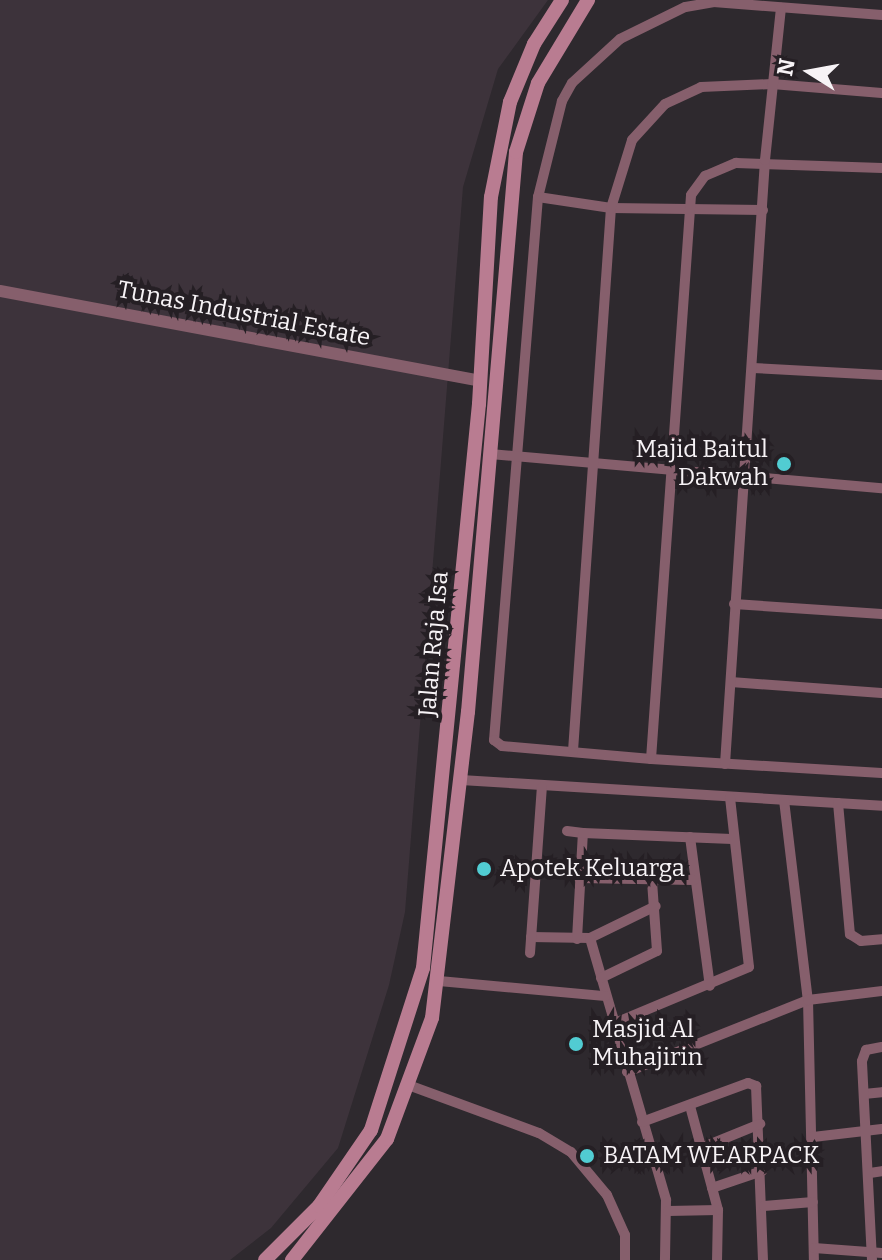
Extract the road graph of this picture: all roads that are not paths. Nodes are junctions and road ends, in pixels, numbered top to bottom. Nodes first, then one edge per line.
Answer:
1 (562, 0) edge
2 (588, 0) edge
3 (781, 8) junction
4 (882, 15) edge
5 (772, 84) junction
6 (882, 93) edge
7 (765, 160) junction
8 (882, 168) edge
9 (538, 197) junction
10 (611, 208) junction
11 (686, 208) junction
12 (763, 210) junction
13 (0, 291) edge
14 (753, 368) junction
15 (882, 375) edge
16 (488, 382) junction
17 (490, 454) junction
18 (515, 458) junction
19 (595, 463) junction
20 (669, 470) junction
21 (744, 476) junction
22 (882, 488) edge
23 (734, 604) junction
24 (882, 614) edge
25 (731, 682) junction
26 (882, 693) edge
27 (573, 751) junction
28 (651, 759) junction
29 (725, 764) junction
30 (882, 773) edge
31 (461, 780) junction
32 (542, 787) junction
33 (730, 797) junction
34 (784, 800) junction
35 (838, 803) junction
36 (882, 806) edge
37 (567, 831) dead end
38 (583, 833) junction
39 (690, 837) junction
40 (732, 839) junction
41 (579, 878) junction
42 (694, 880) junction
43 (652, 881) junction
44 (656, 906) junction
45 (531, 937) junction
46 (590, 938) junction
47 (577, 939) junction
48 (882, 939) edge
49 (530, 953) dead end
50 (601, 978) junction
51 (439, 981) junction
52 (710, 986) junction
53 (882, 991) edge
54 (605, 996) junction
55 (808, 1000) junction
56 (615, 1023) junction
57 (882, 1047) edge
58 (627, 1072) junction
59 (411, 1086) junction
60 (882, 1092) edge
61 (864, 1094) junction
62 (690, 1106) junction
63 (642, 1122) junction
64 (760, 1124) junction
65 (882, 1129) edge
66 (868, 1131) junction
67 (813, 1137) junction
68 (701, 1148) junction
69 (762, 1171) junction
70 (882, 1171) edge
71 (870, 1173) junction
72 (338, 1181) junction
73 (712, 1188) junction
74 (352, 1192) junction
75 (813, 1202) junction
76 (764, 1206) junction
77 (718, 1210) junction
78 (668, 1211) junction
79 (877, 1216) edge
80 (814, 1254) edge
81 (875, 1255) edge
82 (265, 1260) edge
83 (292, 1260) edge
84 (625, 1260) edge
85 (665, 1260) edge
86 (717, 1260) edge
87 (763, 1260) edge

1 - 16 main road, Jalan Raja Isa
2 - 16 main road, Jalan Raja Isa
3 - 4 street
3 - 5 street
3 - 9 street
5 - 6 street
5 - 7 street
5 - 10 street
7 - 8 street
7 - 11 street
7 - 12 street
9 - 10 street
9 - 18 street
10 - 11 street
10 - 19 street
11 - 12 street
11 - 20 street
12 - 14 street
13 - 16 street, Tunas Industrial Estate
14 - 15 street
14 - 21 street
16 - 17 main road, Jalan Raja Isa
16 - 72 main road, Jalan Raja Isa
17 - 18 street
17 - 31 main road, Jalan Raja Isa
18 - 19 street
18 - 27 street
19 - 20 street
19 - 27 street
20 - 21 street
20 - 28 street
21 - 22 street
21 - 23 street
23 - 24 street
23 - 25 street
25 - 26 street
25 - 29 street
27 - 28 street
28 - 29 street
29 - 30 street
31 - 32 street
31 - 51 main road, Jalan Raja Isa
32 - 33 street
32 - 45 street
33 - 34 street
33 - 40 street
34 - 35 street
34 - 55 street
35 - 36 street
35 - 48 street
37 - 38 street
38 - 39 street
38 - 41 street
39 - 40 street
39 - 42 street
40 - 52 street
41 - 43 street
41 - 47 street
42 - 43 street
42 - 52 street
43 - 44 street
44 - 46 street
44 - 50 street
45 - 47 street
45 - 49 street
46 - 47 street
46 - 50 street
50 - 54 street
51 - 54 street
51 - 59 main road, Jalan Raja Isa
52 - 56 street
53 - 55 street
54 - 56 street
55 - 58 street
55 - 67 street
56 - 58 street
57 - 61 street
58 - 63 street
59 - 74 main road, Jalan Raja Isa
59 - 84 street
60 - 61 street
61 - 66 street
62 - 63 street
62 - 64 street
62 - 68 street
63 - 78 street
64 - 68 street
64 - 69 street
65 - 66 street
66 - 67 street
66 - 71 street
67 - 75 street
68 - 73 street
69 - 73 street
69 - 76 street
70 - 71 street
71 - 79 street
72 - 74 main road
72 - 82 main road, Jalan Raja Isa
73 - 77 street
74 - 83 main road, Jalan Raja Isa
75 - 76 street
75 - 80 street
76 - 87 street
77 - 78 street
77 - 86 street
78 - 85 street
79 - 81 street
80 - 81 street

